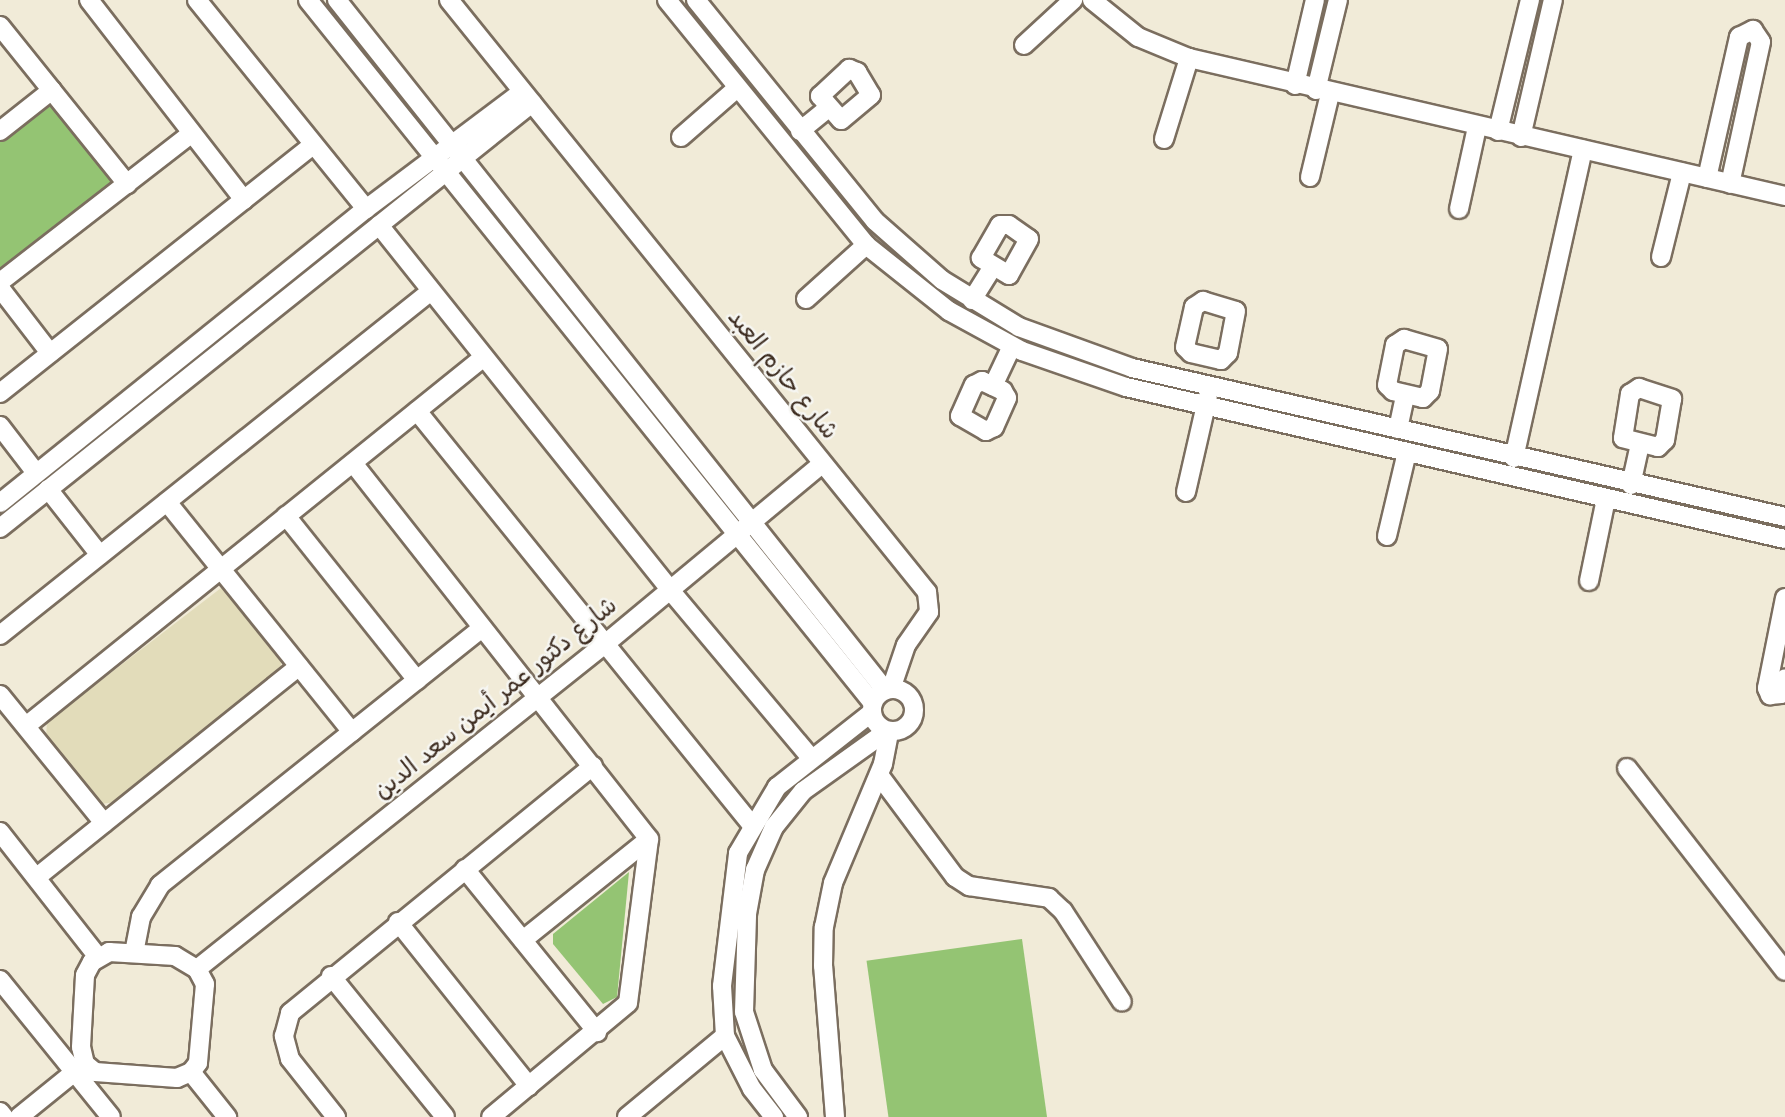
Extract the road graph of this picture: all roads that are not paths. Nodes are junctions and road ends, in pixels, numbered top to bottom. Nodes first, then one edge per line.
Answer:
1 (89, 0) edge
2 (197, 0) edge
3 (308, 0) edge
4 (337, 0) edge
5 (449, 0) edge
6 (667, 0) edge
7 (1073, 0) edge
8 (1093, 0) edge
9 (1315, 0) edge
10 (1338, 0) edge
11 (1530, 0) edge
12 (1553, 0) edge
13 (699, 4) edge
14 (1525, 22) junction
15 (685, 23) junction
16 (0, 26) edge
17 (1547, 28) junction
18 (1024, 45) dead end
19 (1189, 58) junction
20 (1729, 80) junction
21 (1295, 85) junction
22 (1752, 85) junction
23 (736, 89) junction
24 (52, 90) junction
25 (1323, 92) junction
26 (527, 97) junction
27 (828, 108) dead end
28 (1477, 127) junction
29 (0, 131) edge
30 (800, 131) junction
31 (1498, 131) junction
32 (191, 134) junction
33 (1521, 136) junction
34 (681, 137) dead end
35 (1164, 139) dead end
36 (313, 145) junction
37 (1583, 150) junction
38 (458, 152) junction
39 (442, 165) junction
40 (1682, 173) junction
41 (1310, 177) dead end
42 (1707, 178) junction
43 (127, 184) junction
44 (1730, 184) junction
45 (1785, 196) edge
46 (244, 200) junction
47 (366, 209) junction
48 (1459, 209) dead end
49 (379, 225) junction
50 (866, 245) junction
51 (1661, 257) dead end
52 (993, 267) dead end
53 (0, 282) edge
54 (0, 289) edge
55 (431, 291) junction
56 (806, 299) dead end
57 (972, 300) junction
58 (1012, 346) junction
59 (50, 353) junction
60 (1205, 357) dead end
61 (484, 358) junction
62 (1204, 384) junction
63 (993, 386) dead end
64 (0, 393) edge
65 (1405, 394) dead end
66 (1206, 405) junction
67 (417, 411) junction
68 (0, 426) edge
69 (1398, 429) junction
70 (1640, 444) dead end
71 (1407, 452) junction
72 (1514, 458) junction
73 (353, 463) junction
74 (822, 464) junction
75 (36, 473) junction
76 (1631, 485) junction
77 (48, 489) junction
78 (1186, 492) dead end
79 (1606, 499) junction
80 (167, 502) junction
81 (0, 503) edge
82 (286, 516) junction
83 (1785, 517) edge
84 (0, 528) edge
85 (745, 528) junction
86 (1387, 536) dead end
87 (1785, 539) edge
88 (100, 555) junction
89 (221, 569) junction
90 (1589, 581) dead end
91 (670, 590) junction
92 (1785, 598) edge
93 (482, 628) junction
94 (0, 635) edge
95 (605, 644) junction
96 (1780, 652) edge
97 (299, 667) junction
98 (1785, 678) edge
99 (417, 680) junction
100 (0, 695) edge
101 (538, 697) junction
102 (880, 698) junction
103 (26, 726) junction
104 (352, 732) junction
105 (888, 732) junction
106 (810, 757) junction
107 (593, 766) junction
108 (1628, 768) dead end
109 (879, 775) junction
110 (104, 823) junction
111 (751, 824) junction
112 (0, 832) edge
113 (649, 839) junction
114 (465, 869) junction
115 (37, 877) junction
116 (398, 922) junction
117 (523, 940) junction
118 (134, 953) junction
119 (97, 957) junction
120 (197, 970) junction
121 (1785, 971) edge
122 (331, 976) junction
123 (0, 980) edge
124 (1122, 1002) dead end
125 (597, 1032) junction
126 (725, 1036) junction
127 (80, 1068) junction
128 (191, 1072) junction
129 (529, 1086) junction
130 (0, 1112) edge
131 (770, 1116) edge
132 (4, 1117) edge
133 (19, 1117) edge
134 (111, 1117) edge
135 (227, 1117) edge
136 (336, 1117) edge
137 (445, 1117) edge
138 (491, 1117) edge
139 (627, 1117) edge
140 (798, 1117) edge
141 (835, 1117) edge

1 - 32 street
2 - 36 street
3 - 39 street
4 - 38 street
5 - 26 street, شارع حازم العبد
6 - 15 street
7 - 18 street
8 - 19 street
9 - 21 street
10 - 25 street
11 - 14 street
12 - 17 street
13 - 15 street
13 - 30 street
14 - 17 street
14 - 31 street
15 - 23 street
16 - 24 street
17 - 33 street
19 - 21 street
19 - 35 street
20 - 22 street
20 - 22 street
20 - 42 street
21 - 25 street
22 - 44 street
23 - 34 street
23 - 50 street
24 - 29 street
24 - 43 street
25 - 28 street
25 - 41 street
26 - 38 street
26 - 74 street, شارع حازم العبد
27 - 30 street
28 - 31 street
28 - 48 street
30 - 57 street
31 - 33 street
32 - 43 street
32 - 46 street
33 - 37 street
36 - 46 street
36 - 47 street
37 - 40 street
37 - 72 street
38 - 39 street
38 - 85 street
39 - 47 street
39 - 49 street
39 - 85 street
40 - 42 street
40 - 51 street
42 - 44 street
43 - 53 street
44 - 45 street
46 - 59 street
47 - 75 street
49 - 55 street
49 - 77 street
50 - 56 street
50 - 58 street
52 - 57 street
54 - 59 street
55 - 61 street
55 - 80 street
57 - 62 street
58 - 63 street
58 - 66 street
59 - 64 street
60 - 62 street
61 - 67 street
61 - 91 street
62 - 66 street
62 - 69 street
65 - 69 street
66 - 71 street
66 - 78 street
67 - 73 street
67 - 95 street
68 - 75 street
69 - 72 street
70 - 76 street
71 - 79 street
71 - 86 street
72 - 76 street
73 - 82 street
73 - 93 street
74 - 85 street, شارع دكتور عمر أيمن سعد الدين
74 - 102 street, شارع حازم العبد
75 - 81 street
76 - 83 street
77 - 84 street
77 - 88 street
79 - 87 street
79 - 90 street
80 - 88 street
80 - 89 street
82 - 89 street
82 - 99 street
85 - 91 street, شارع دكتور عمر أيمن سعد الدين
85 - 102 street
88 - 94 street
89 - 97 street
89 - 103 street
91 - 95 street, شارع دكتور عمر أيمن سعد الدين
91 - 106 street
92 - 96 street
93 - 99 street
93 - 101 street
95 - 101 street, شارع دكتور عمر أيمن سعد الدين
95 - 111 street
96 - 98 street
97 - 104 street
97 - 110 street
99 - 104 street
100 - 103 street
101 - 107 street
101 - 120 street, شارع دكتور عمر أيمن سعد الدين
102 - 105 street
102 - 105 street
102 - 106 street
103 - 110 street
104 - 118 street
105 - 109 street
105 - 140 street
106 - 111 street
107 - 113 street
107 - 114 street
108 - 121 street
109 - 124 street
109 - 141 street
110 - 115 street
111 - 126 street
112 - 115 street
113 - 117 street
113 - 125 street
114 - 116 street
114 - 117 street
115 - 119 street
116 - 122 street
116 - 129 street
117 - 125 street
118 - 119 street
118 - 120 street
119 - 127 street
120 - 128 street
122 - 136 street
122 - 137 street
123 - 127 street
125 - 129 street
126 - 131 street
126 - 139 street
127 - 128 street
127 - 133 street
127 - 134 street
128 - 135 street
129 - 138 street
130 - 132 street

